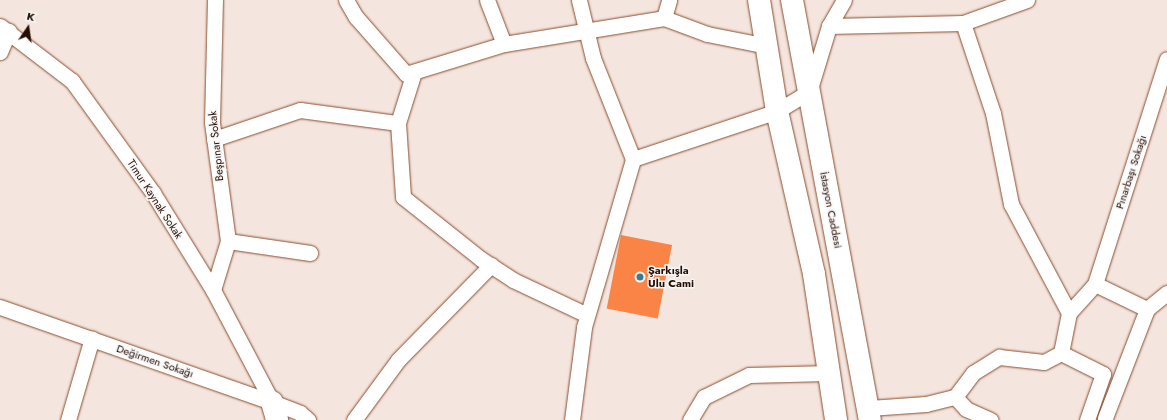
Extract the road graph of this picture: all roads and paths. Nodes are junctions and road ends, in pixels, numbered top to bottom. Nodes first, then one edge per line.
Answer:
1 (215, 0) edge
2 (346, 0) edge
3 (487, 0) edge
4 (579, 0) edge
5 (669, 0) edge
6 (759, 0) edge
7 (792, 0) edge
8 (844, 0) edge
9 (1027, 0) edge
10 (664, 18) junction
11 (963, 23) junction
12 (829, 26) junction
13 (4, 28) edge
14 (586, 32) junction
15 (504, 44) junction
16 (767, 46) junction
17 (0, 52) edge
18 (1167, 59) edge
19 (414, 72) junction
20 (809, 92) junction
21 (777, 111) junction
22 (398, 123) junction
23 (214, 140) junction
24 (633, 159) junction
25 (228, 241) junction
26 (310, 253) dead end
27 (491, 266) junction
28 (1095, 284) junction
29 (213, 290) junction
30 (1164, 299) edge
31 (0, 307) edge
32 (1147, 309) junction
33 (1069, 313) junction
34 (588, 315) junction
35 (92, 338) junction
36 (1061, 353) junction
37 (829, 373) junction
38 (955, 397) junction
39 (274, 411) edge
40 (869, 414) edge
41 (1088, 417) edge
42 (1108, 419) edge
43 (68, 420) edge
44 (308, 420) edge
45 (354, 420) edge
46 (572, 420) edge
47 (690, 420) edge
48 (836, 420) edge
49 (992, 420) edge

1 - 23 street, Beşpınar Sokak
2 - 19 street
3 - 15 street
4 - 14 street
5 - 10 street
6 - 16 main road
7 - 20 main road, İstasyon Caddesi
8 - 12 street
9 - 11 street
10 - 14 street
10 - 16 street
11 - 12 street
11 - 33 street
12 - 20 street
13 - 17 street
13 - 29 street, Timur Kaynak Sokak
14 - 15 street
14 - 24 street
15 - 19 street
16 - 21 main road
18 - 28 street, Pınarbaşı Sokağı
19 - 22 street
20 - 21 street
20 - 40 main road, İstasyon Caddesi
21 - 24 street
21 - 37 main road
22 - 23 street
22 - 27 street
23 - 25 street, Beşpınar Sokak
24 - 34 street
25 - 26 street
25 - 29 street, Beşpınar Sokak
27 - 34 street
27 - 45 street
28 - 32 street
28 - 33 street
29 - 39 street, Timur Kaynak Sokak
30 - 32 street
31 - 35 street, Değirmen Sokağı
32 - 42 street
33 - 36 street
34 - 46 street
35 - 39 street, Değirmen Sokağı
35 - 43 street
36 - 38 street
36 - 41 street
37 - 47 street
37 - 48 main road
38 - 40 street
38 - 49 street
39 - 44 street, Değirmen Sokağı
41 - 42 street

